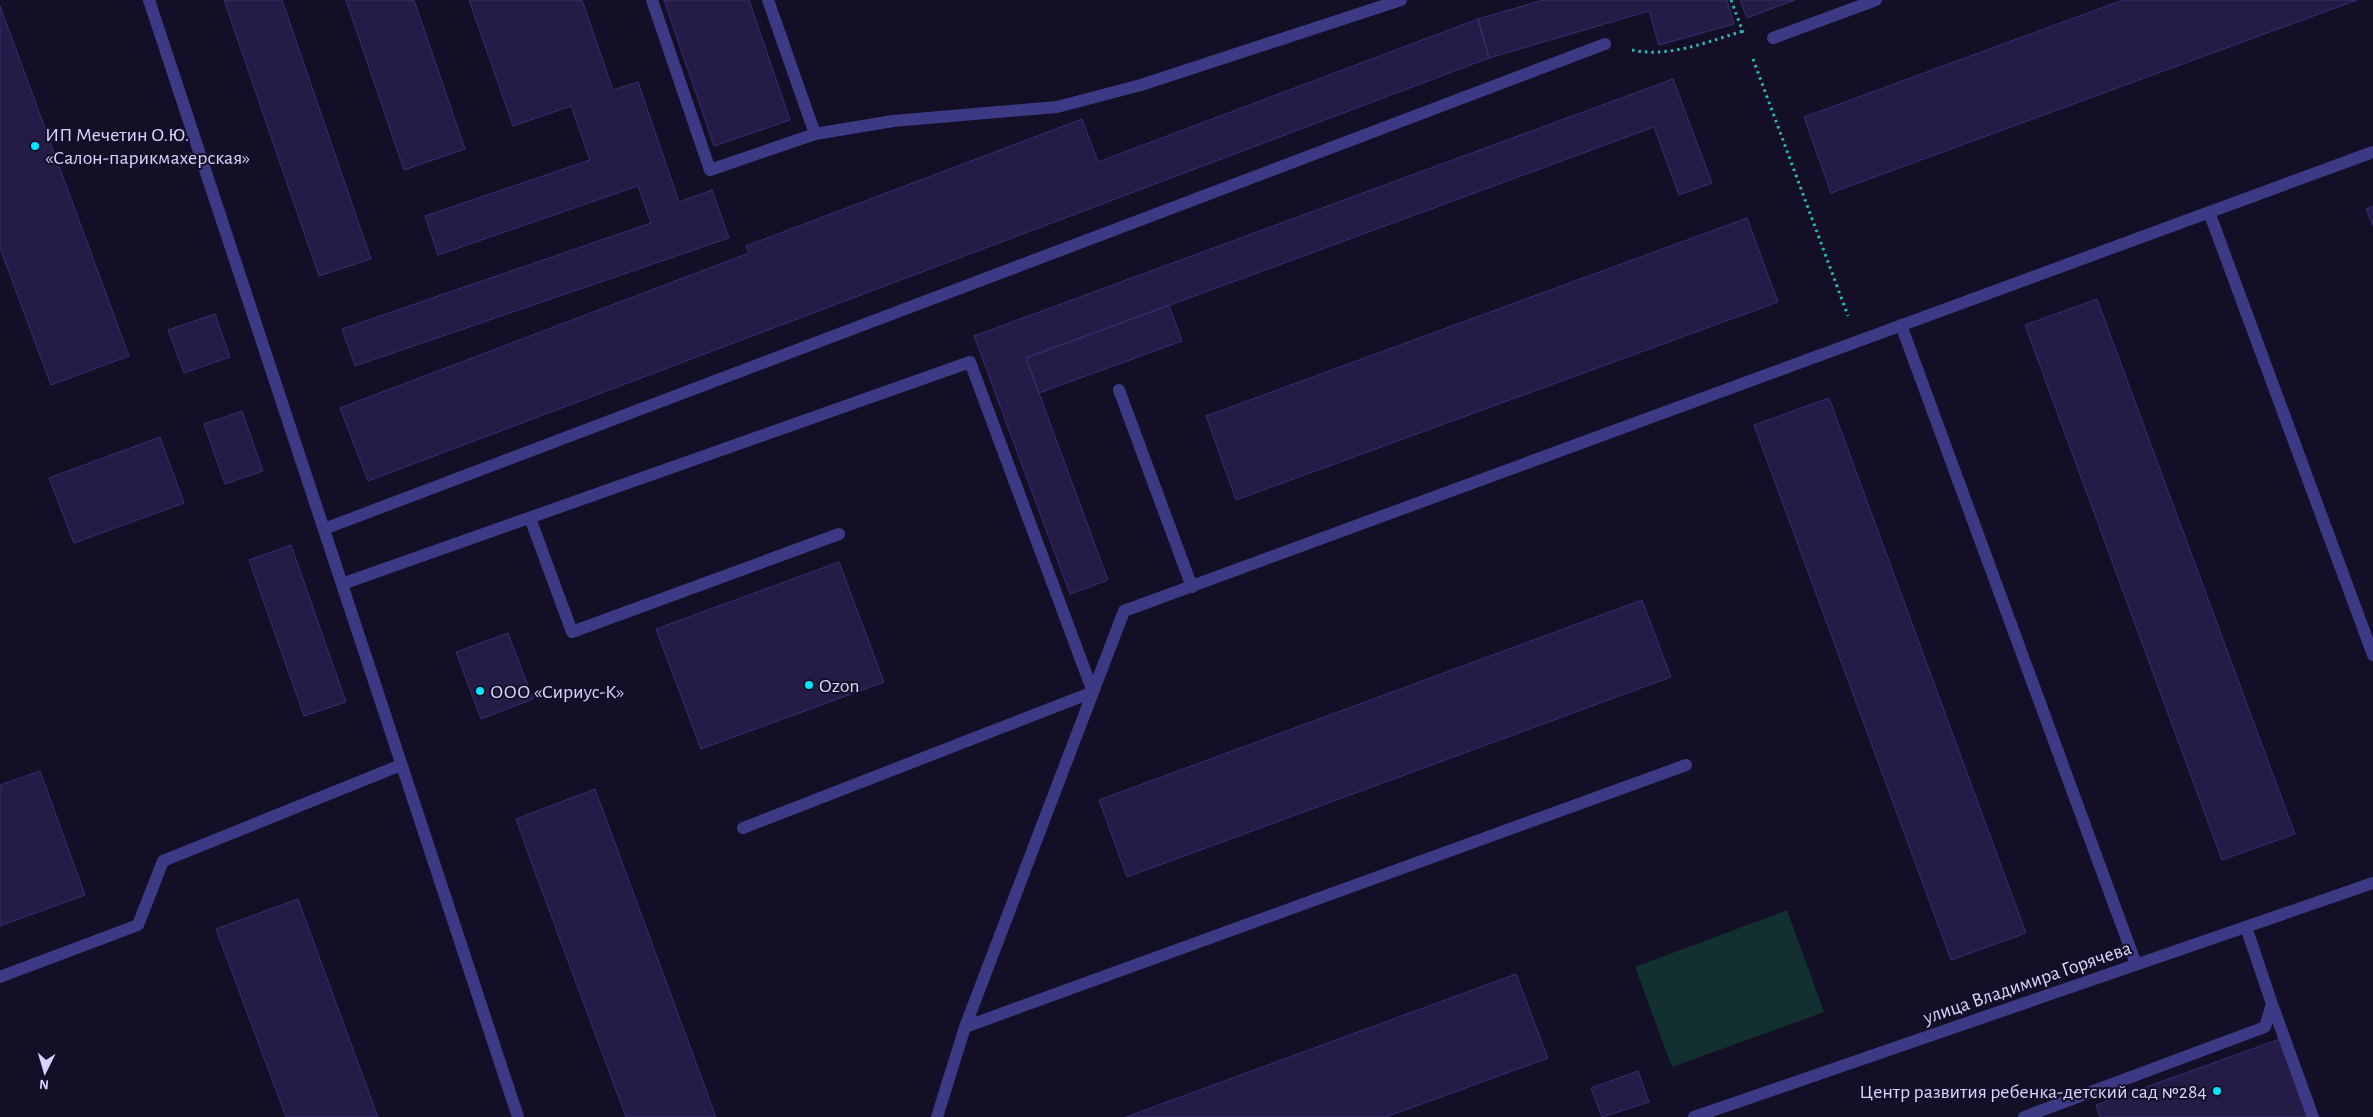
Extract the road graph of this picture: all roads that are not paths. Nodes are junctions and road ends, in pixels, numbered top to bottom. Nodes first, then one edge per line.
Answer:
1 (149, 0) edge
2 (652, 0) edge
3 (768, 0) edge
4 (1401, 0) edge
5 (1876, 0) edge
6 (1773, 38) dead end
7 (1605, 44) road end
8 (815, 134) junction
9 (2373, 152) edge
10 (2210, 212) junction
11 (1901, 325) junction
12 (1119, 390) dead end
13 (530, 518) junction
14 (324, 529) junction
15 (839, 534) dead end
16 (342, 584) junction
17 (1192, 587) junction
18 (2373, 655) edge
19 (1093, 692) junction
20 (401, 765) junction
21 (1686, 765) dead end
22 (743, 828) dead end
23 (2373, 883) edge
24 (2246, 927) junction
25 (2136, 964) junction
26 (0, 977) edge
27 (2272, 1004) junction
28 (966, 1027) junction
29 (518, 1117) edge
30 (937, 1117) edge
31 (1694, 1117) edge
32 (2024, 1117) edge
33 (2313, 1117) edge

1 - 14 street
2 - 8 street
3 - 8 street
4 - 8 street
5 - 6 street
7 - 14 street
9 - 10 street
10 - 11 street
10 - 18 street
11 - 17 street
11 - 25 street
12 - 17 street
13 - 15 street
13 - 16 street
13 - 19 street
14 - 16 street
16 - 20 street
17 - 19 street
19 - 22 street
19 - 28 street
20 - 26 street
20 - 29 street
21 - 28 street
23 - 24 street, улица Владимира Горячева
24 - 25 street, улица Владимира Горячева
24 - 27 street
25 - 31 street, улица Владимира Горячева
27 - 32 street
27 - 33 street
28 - 30 street

